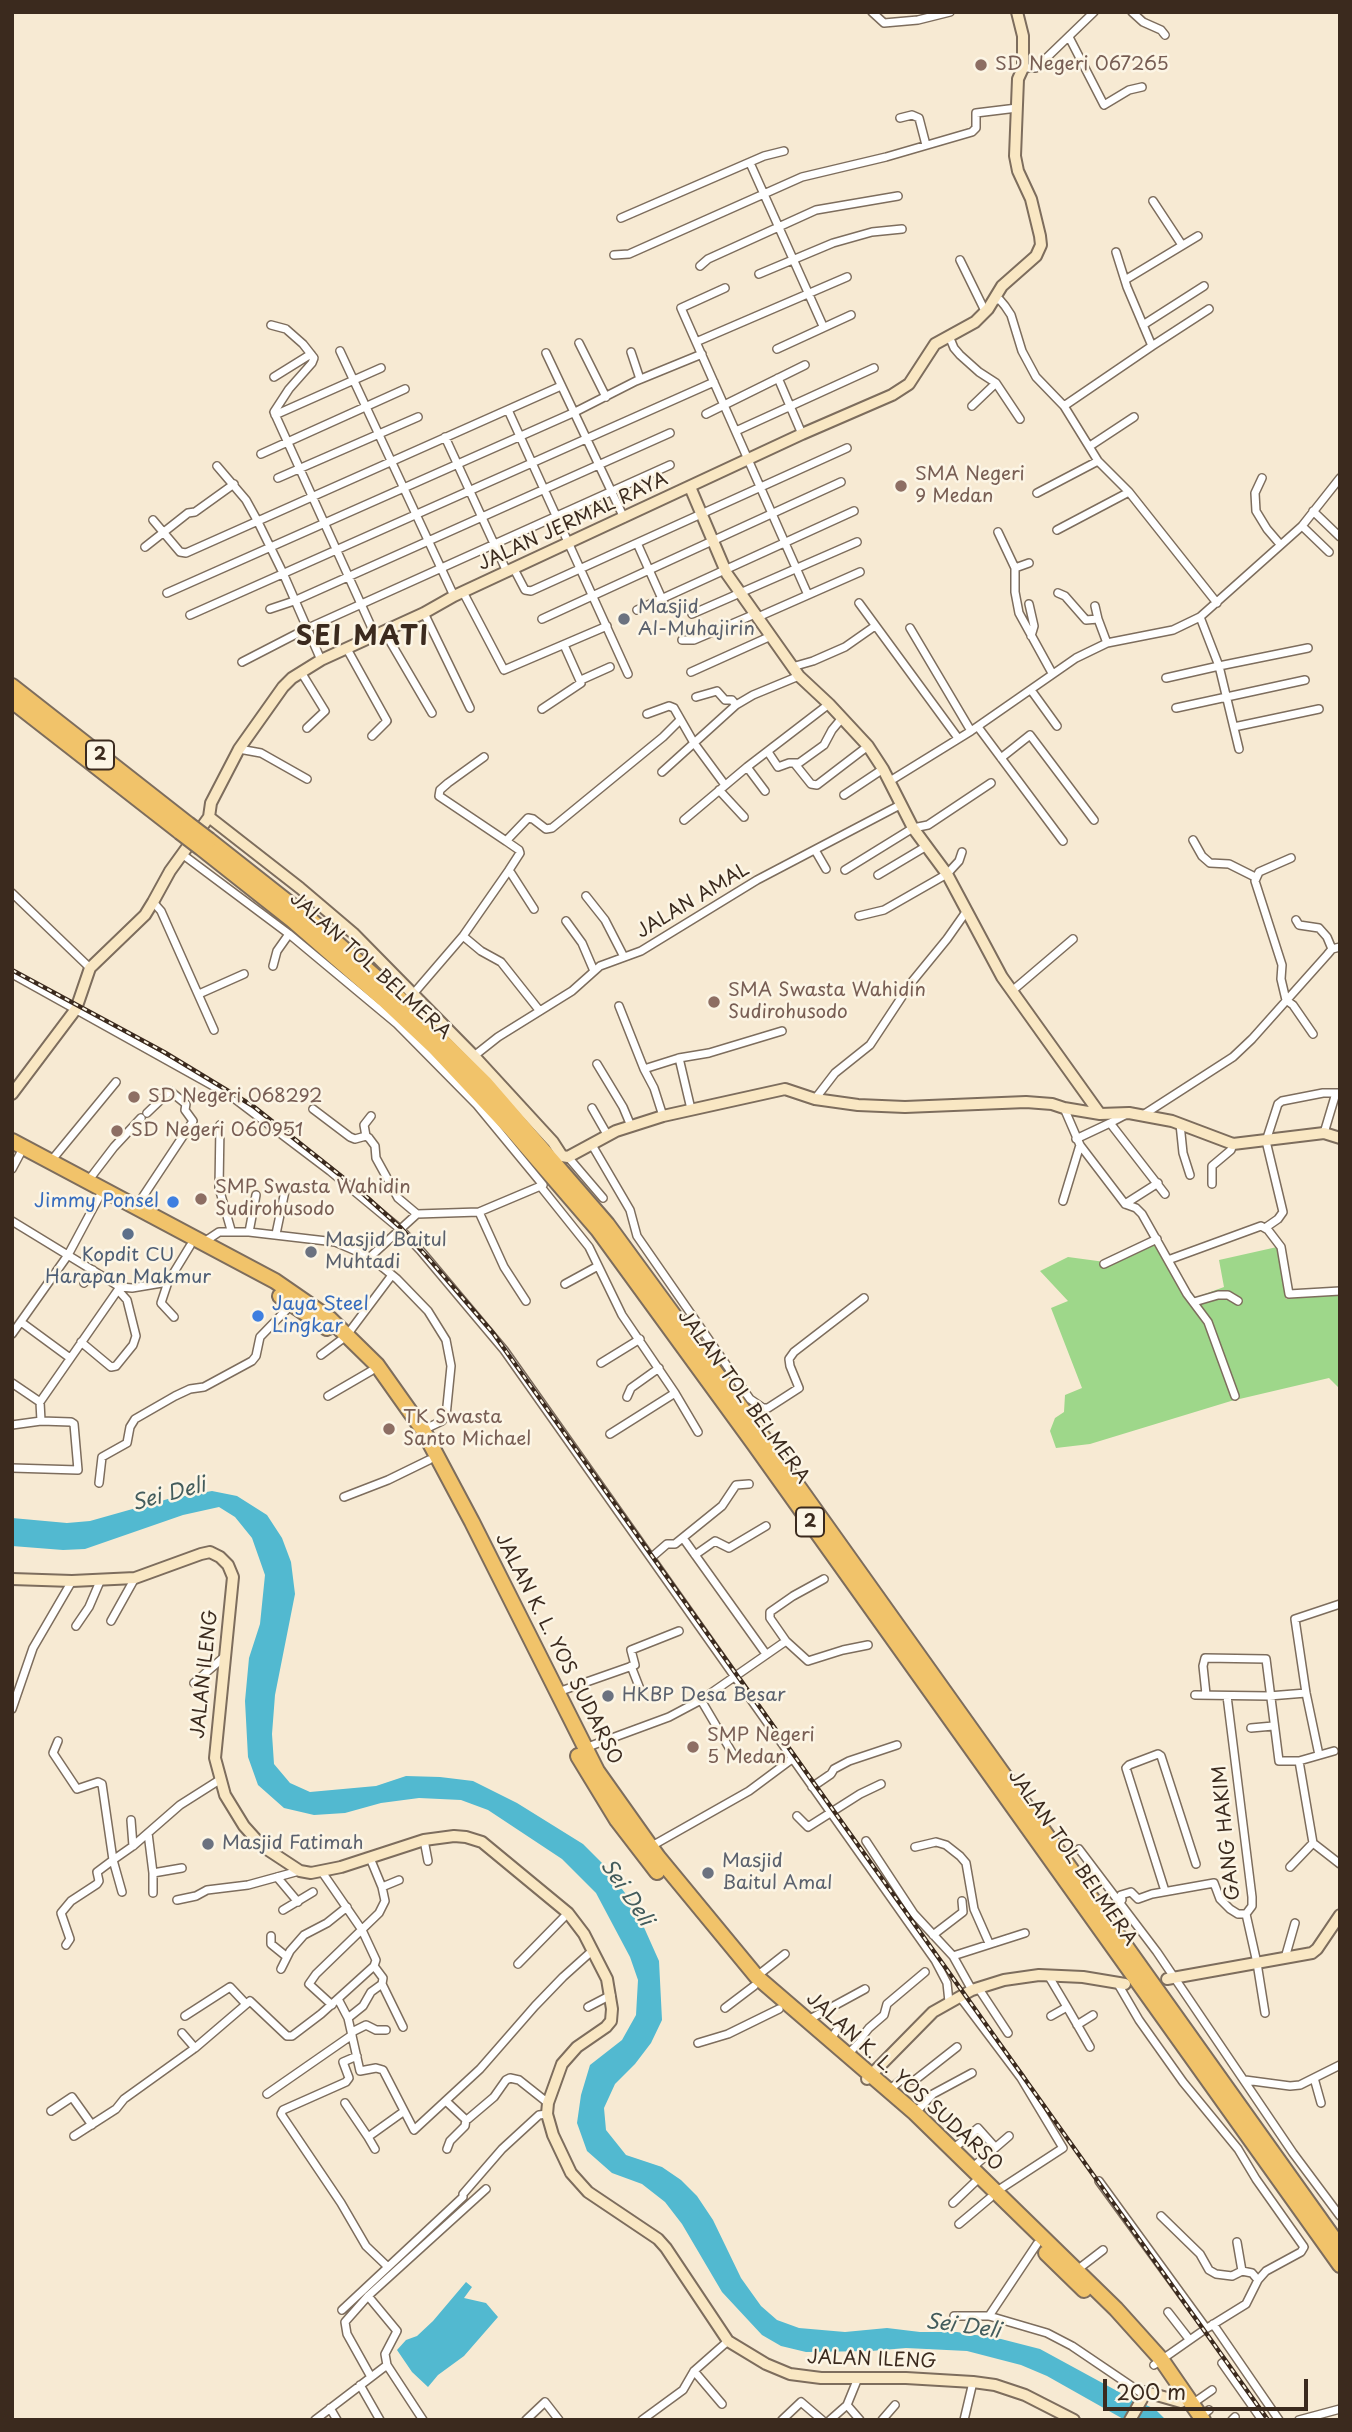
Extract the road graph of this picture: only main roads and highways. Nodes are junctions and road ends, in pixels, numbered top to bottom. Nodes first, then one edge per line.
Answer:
1 (12, 686) edge
2 (12, 701) edge
3 (184, 828) junction
4 (205, 844) junction
5 (12, 1141) edge
6 (22, 1153) edge
7 (134, 1211) junction
8 (344, 1337) junction
9 (646, 1850) junction
10 (755, 1982) junction
11 (868, 2077) junction
12 (993, 2195) junction
13 (1340, 2247) edge
14 (1340, 2265) edge
15 (1158, 2362) junction
16 (1195, 2410) edge

1 - 3 highway, JALAN TOL BELMERA / 2
2 - 3 highway, JALAN TOL BELMERA / 2
3 - 4 highway, JALAN TOL BELMERA / 2, bridge
4 - 13 highway, JALAN TOL BELMERA / 2
4 - 14 highway, JALAN TOL BELMERA / 2
5 - 6 highway, JALAN K. L. YOS SUDARSO
6 - 7 highway, JALAN K. L. YOS SUDARSO
6 - 7 highway, JALAN K. L. YOS SUDARSO
7 - 8 highway, JALAN K. L. YOS SUDARSO
8 - 9 highway, JALAN K. L. YOS SUDARSO
8 - 9 highway, JALAN K. L. YOS SUDARSO
9 - 10 highway, JALAN K. L. YOS SUDARSO
10 - 11 highway, JALAN K. L. YOS SUDARSO
10 - 11 highway, JALAN K. L. YOS SUDARSO
11 - 12 highway, JALAN K. L. YOS SUDARSO
11 - 12 highway, JALAN K. L. YOS SUDARSO
12 - 15 highway, JALAN K. L. YOS SUDARSO
12 - 15 highway, JALAN K. L. YOS SUDARSO
15 - 16 highway, JALAN K. L. YOS SUDARSO

